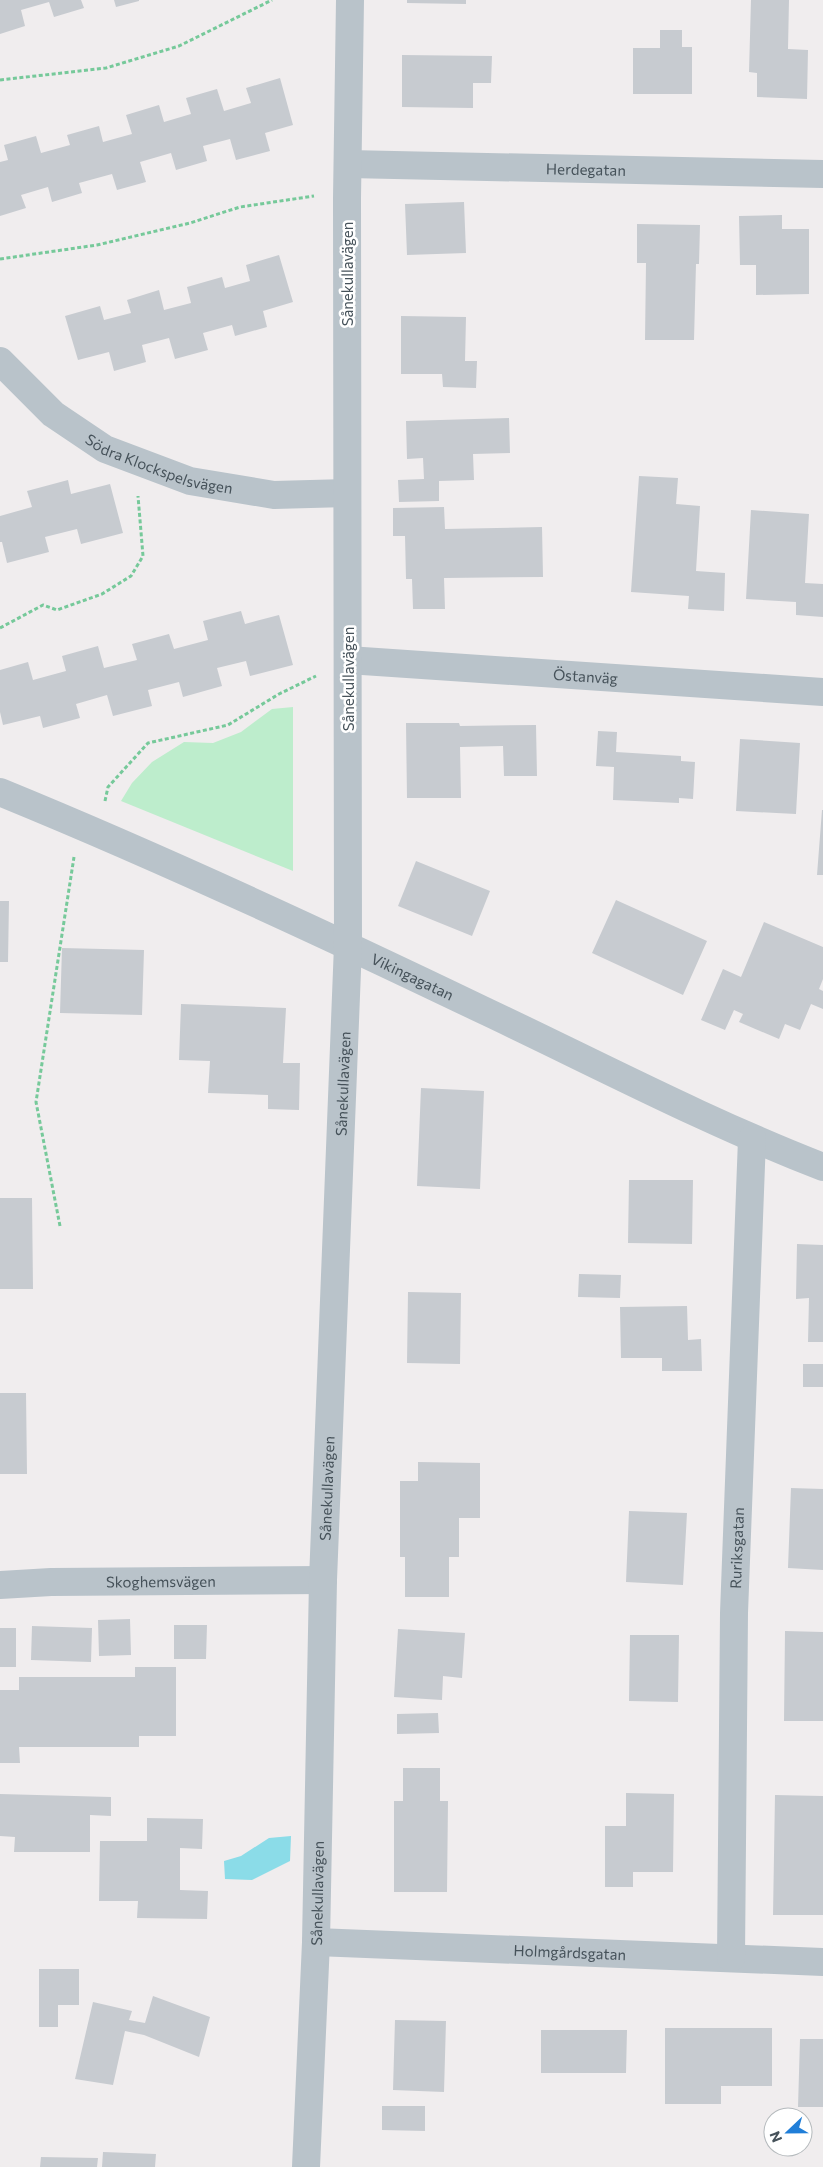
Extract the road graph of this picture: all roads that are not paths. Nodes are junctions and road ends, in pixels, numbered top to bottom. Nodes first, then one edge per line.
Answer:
1 (350, 0) edge
2 (348, 164) junction
3 (823, 174) edge
4 (0, 361) edge
5 (347, 493) junction
6 (348, 660) junction
7 (823, 692) edge
8 (0, 792) edge
9 (348, 945) junction
10 (752, 1139) junction
11 (823, 1167) edge
12 (323, 1580) junction
13 (0, 1585) edge
14 (316, 1942) junction
15 (731, 1958) junction
16 (823, 1962) edge
17 (306, 2167) edge

1 - 2 street, Sånekullavägen
2 - 3 street, Herdegatan
2 - 5 street, Sånekullavägen
4 - 5 street, Södra Klockspelsvägen
5 - 6 street, Sånekullavägen
6 - 7 street, Östanväg
6 - 9 street, Sånekullavägen
8 - 9 street, Vikingagatan
9 - 10 street, Vikingagatan
9 - 12 street, Sånekullavägen
10 - 11 street, Vikingagatan
10 - 15 street, Ruriksgatan
12 - 13 street, Skoghemsvägen
12 - 14 street, Sånekullavägen
14 - 15 street, Holmgårdsgatan
14 - 17 street, Sånekullavägen
15 - 16 street, Holmgårdsgatan

